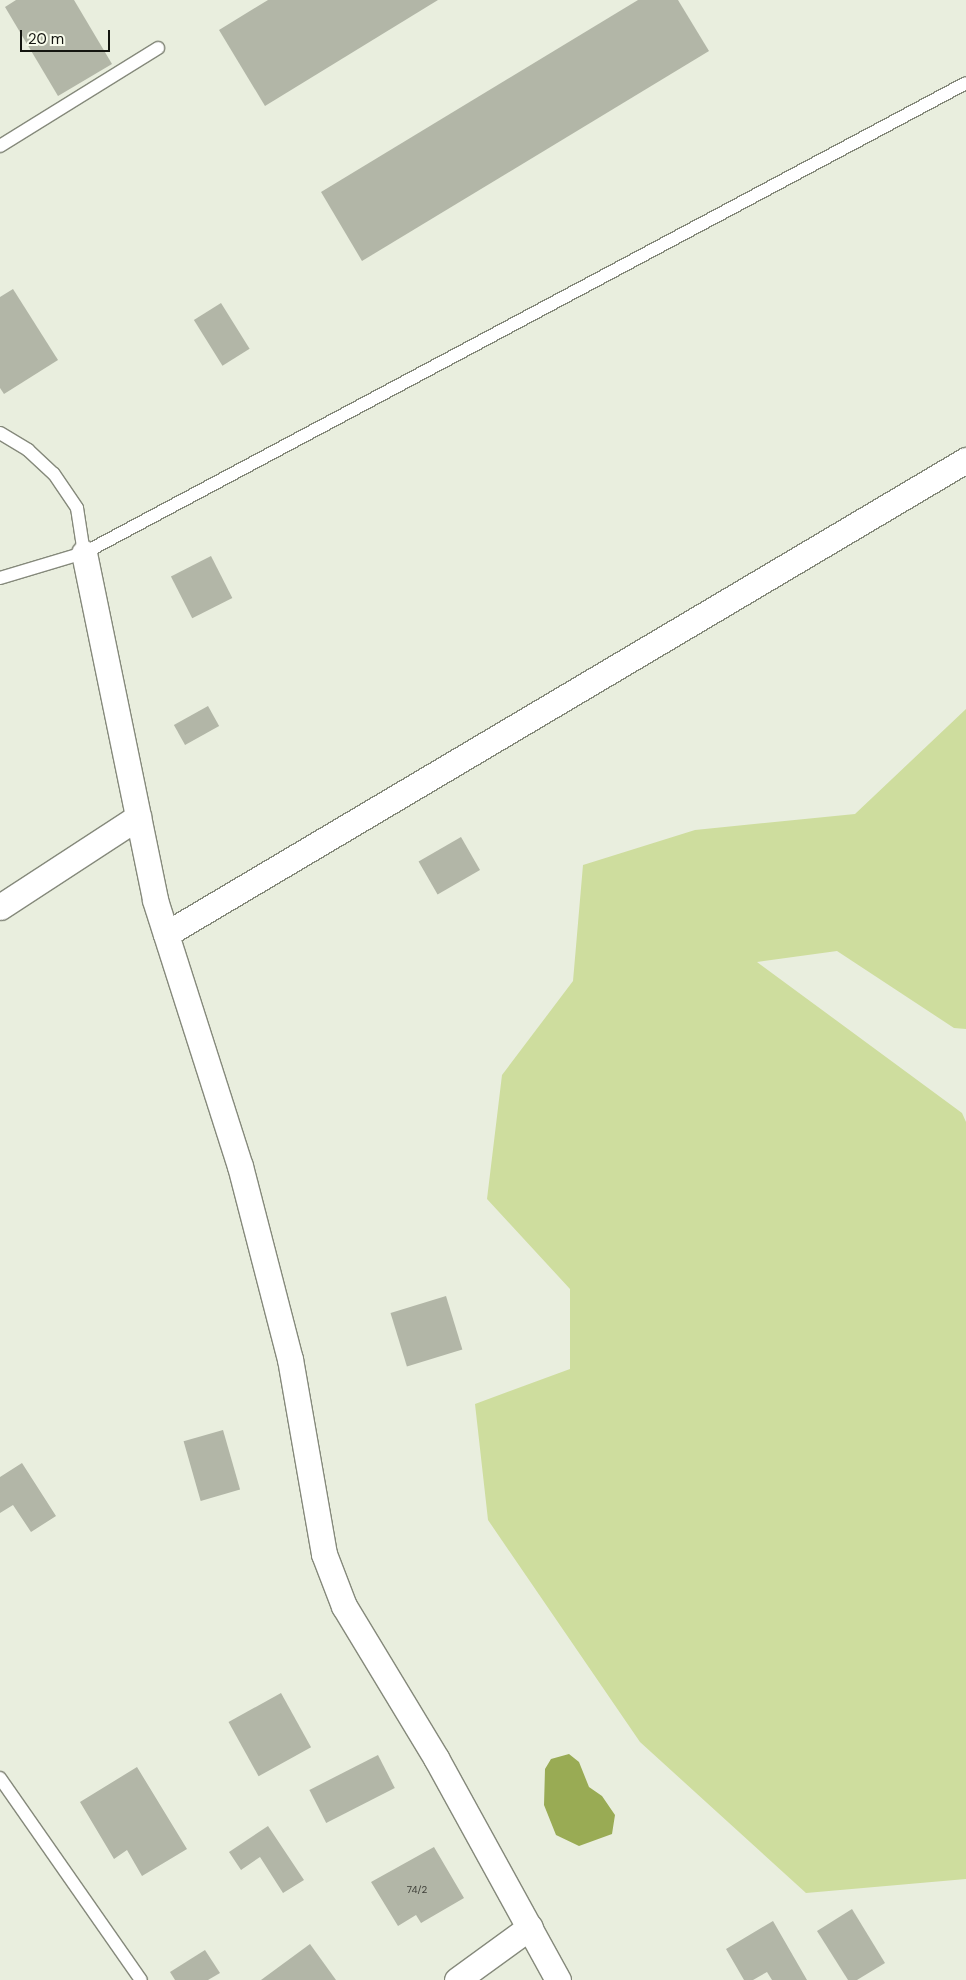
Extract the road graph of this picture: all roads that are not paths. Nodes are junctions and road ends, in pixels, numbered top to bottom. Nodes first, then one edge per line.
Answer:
1 (158, 48) dead end
2 (966, 83) edge
3 (0, 146) edge
4 (0, 433) edge
5 (966, 460) edge
6 (84, 553) junction
7 (0, 578) edge
8 (138, 818) junction
9 (0, 907) edge
10 (166, 934) junction
11 (0, 1778) edge
12 (530, 1927) junction
13 (141, 1980) edge
14 (457, 1980) edge
15 (558, 1980) edge

1 - 3 lane
2 - 6 lane
4 - 6 lane
5 - 10 street
6 - 7 lane
6 - 8 street
8 - 9 street
8 - 10 street
10 - 12 street
11 - 13 lane
12 - 14 street
12 - 15 street

